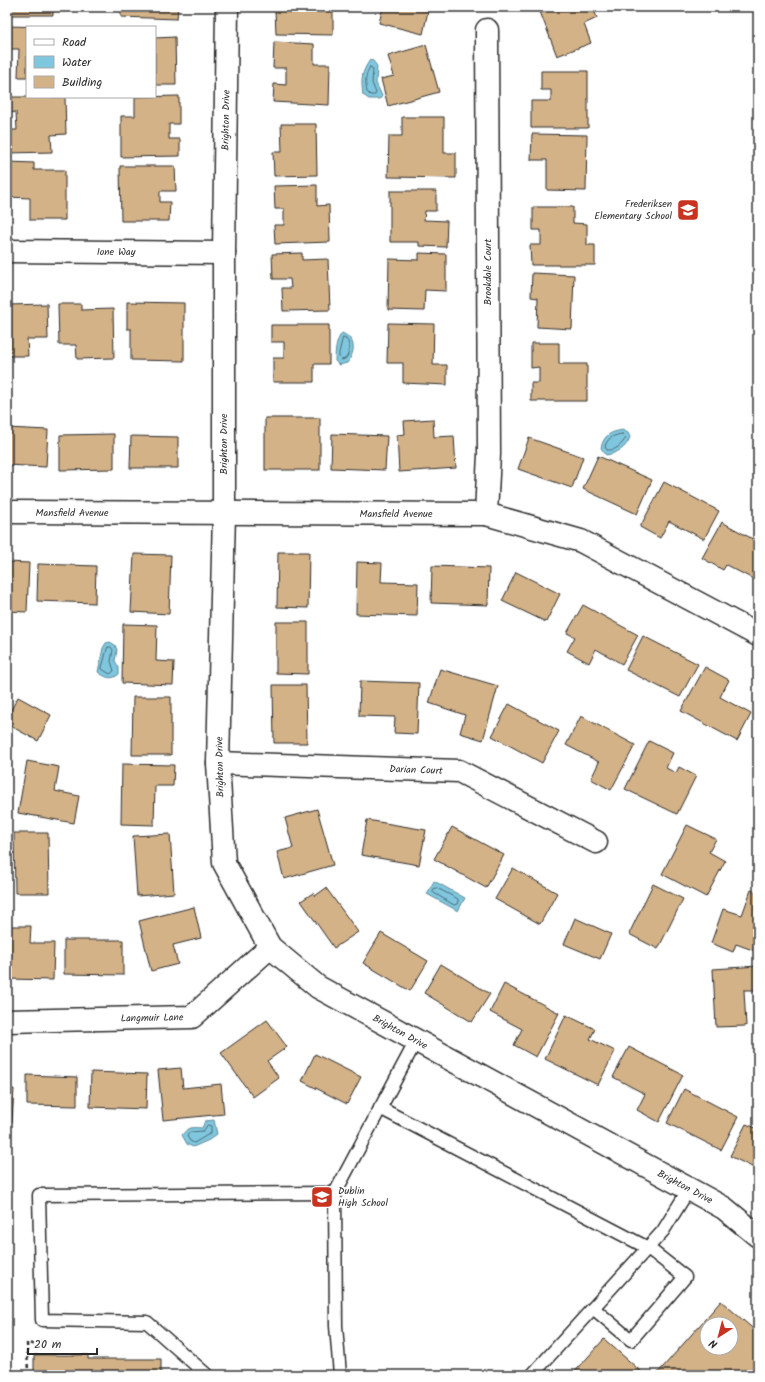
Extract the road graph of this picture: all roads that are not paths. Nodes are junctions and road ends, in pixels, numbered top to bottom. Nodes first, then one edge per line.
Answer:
1 (227, 7) edge
2 (488, 30) dead end
3 (7, 251) edge
4 (224, 253) junction
5 (7, 512) edge
6 (224, 513) junction
7 (486, 514) junction
8 (758, 635) edge
9 (218, 763) junction
10 (596, 842) dead end
11 (270, 947) junction
12 (7, 1021) edge
13 (416, 1041) junction
14 (380, 1108) junction
15 (689, 1189) junction
16 (335, 1193) junction
17 (758, 1236) edge
18 (648, 1248) junction
19 (593, 1308) junction
20 (207, 1375) edge
21 (340, 1375) edge
22 (532, 1375) edge

1 - 4 street, Brighton Drive
2 - 7 street, Brookdale Court
3 - 4 street, Ione Way
4 - 6 street, Brighton Drive
5 - 6 street, Mansfield Avenue
6 - 7 street, Mansfield Avenue
6 - 9 street, Brighton Drive
7 - 8 street, Mansfield Avenue
9 - 10 street, Darian Court
9 - 11 street, Brighton Drive
11 - 12 street, Langmuir Lane
11 - 13 street, Brighton Drive
13 - 14 lane
13 - 15 street, Brighton Drive
14 - 16 lane
14 - 18 lane
15 - 17 street, Brighton Drive
15 - 18 lane
16 - 20 lane
16 - 21 lane
18 - 19 lane
18 - 19 lane
19 - 22 lane

